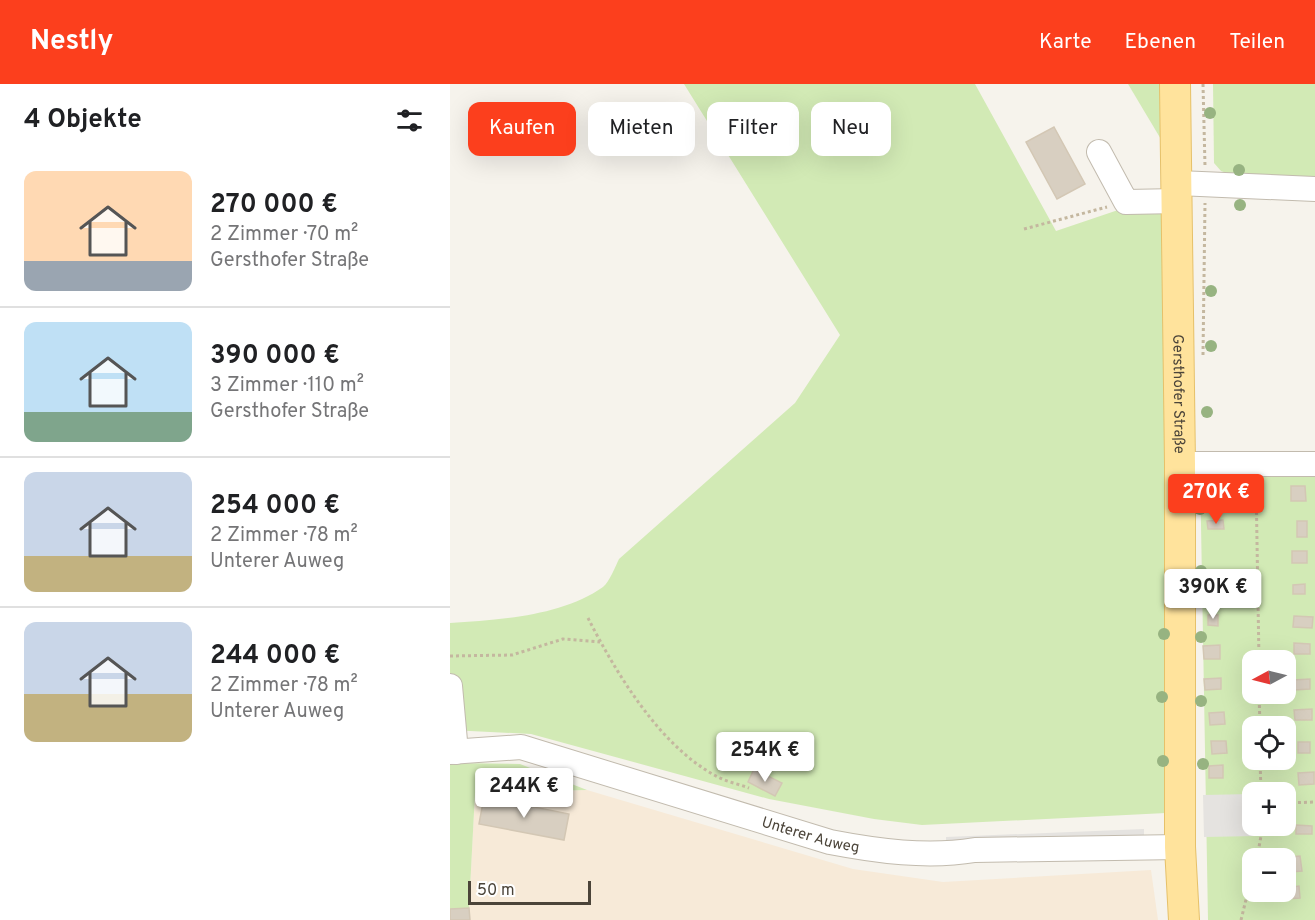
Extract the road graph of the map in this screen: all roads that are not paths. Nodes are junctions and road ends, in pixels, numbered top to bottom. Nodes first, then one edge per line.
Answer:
1 (1175, 84) edge
2 (1099, 152) dead end
3 (1315, 189) edge
4 (1178, 192) junction
5 (1180, 464) junction
6 (1315, 464) edge
7 (450, 686) edge
8 (453, 752) edge
9 (1180, 847) junction
10 (1184, 920) edge

1 - 4 main road, Gersthofer Straße
2 - 4 street
3 - 4 street
4 - 5 main road, Gersthofer Straße
5 - 6 street
5 - 9 main road, Gersthofer Straße
7 - 8 street
8 - 9 street, Unterer Auweg
9 - 10 main road, Gersthofer Straße

